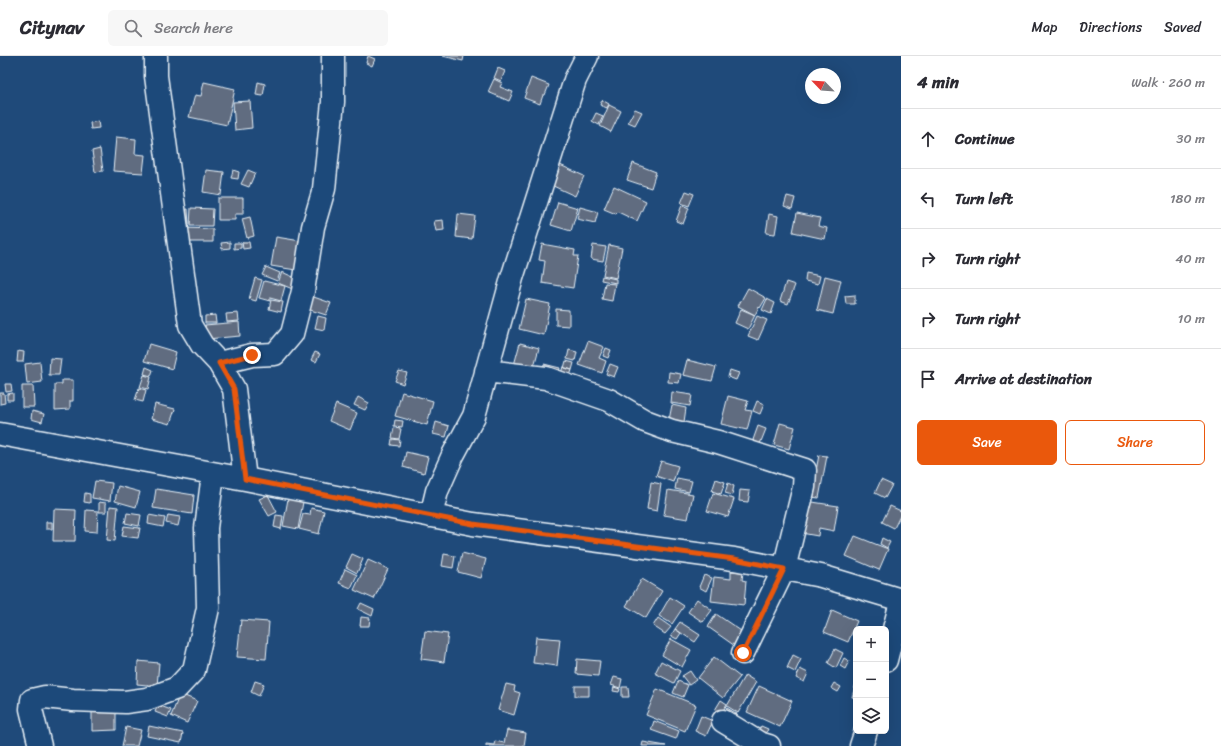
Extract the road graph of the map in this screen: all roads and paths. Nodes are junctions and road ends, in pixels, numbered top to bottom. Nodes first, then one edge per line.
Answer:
1 (156, 56) edge
2 (333, 56) edge
3 (587, 56) edge
4 (219, 363) junction
5 (486, 371) junction
6 (0, 434) edge
7 (213, 474) junction
8 (245, 479) junction
9 (432, 516) junction
10 (784, 569) junction
11 (901, 601) edge
12 (889, 648) edge
13 (743, 653) dead end
14 (722, 721) dead end
15 (865, 734) edge
16 (40, 746) edge
17 (769, 746) edge
18 (861, 746) edge

1 - 4 street
2 - 4 street
3 - 5 street
4 - 8 street
5 - 9 street
5 - 10 street
6 - 7 street
7 - 8 street
7 - 16 street
8 - 9 street
9 - 10 street
10 - 11 street
10 - 13 street
11 - 12 street
14 - 17 street
15 - 18 street

